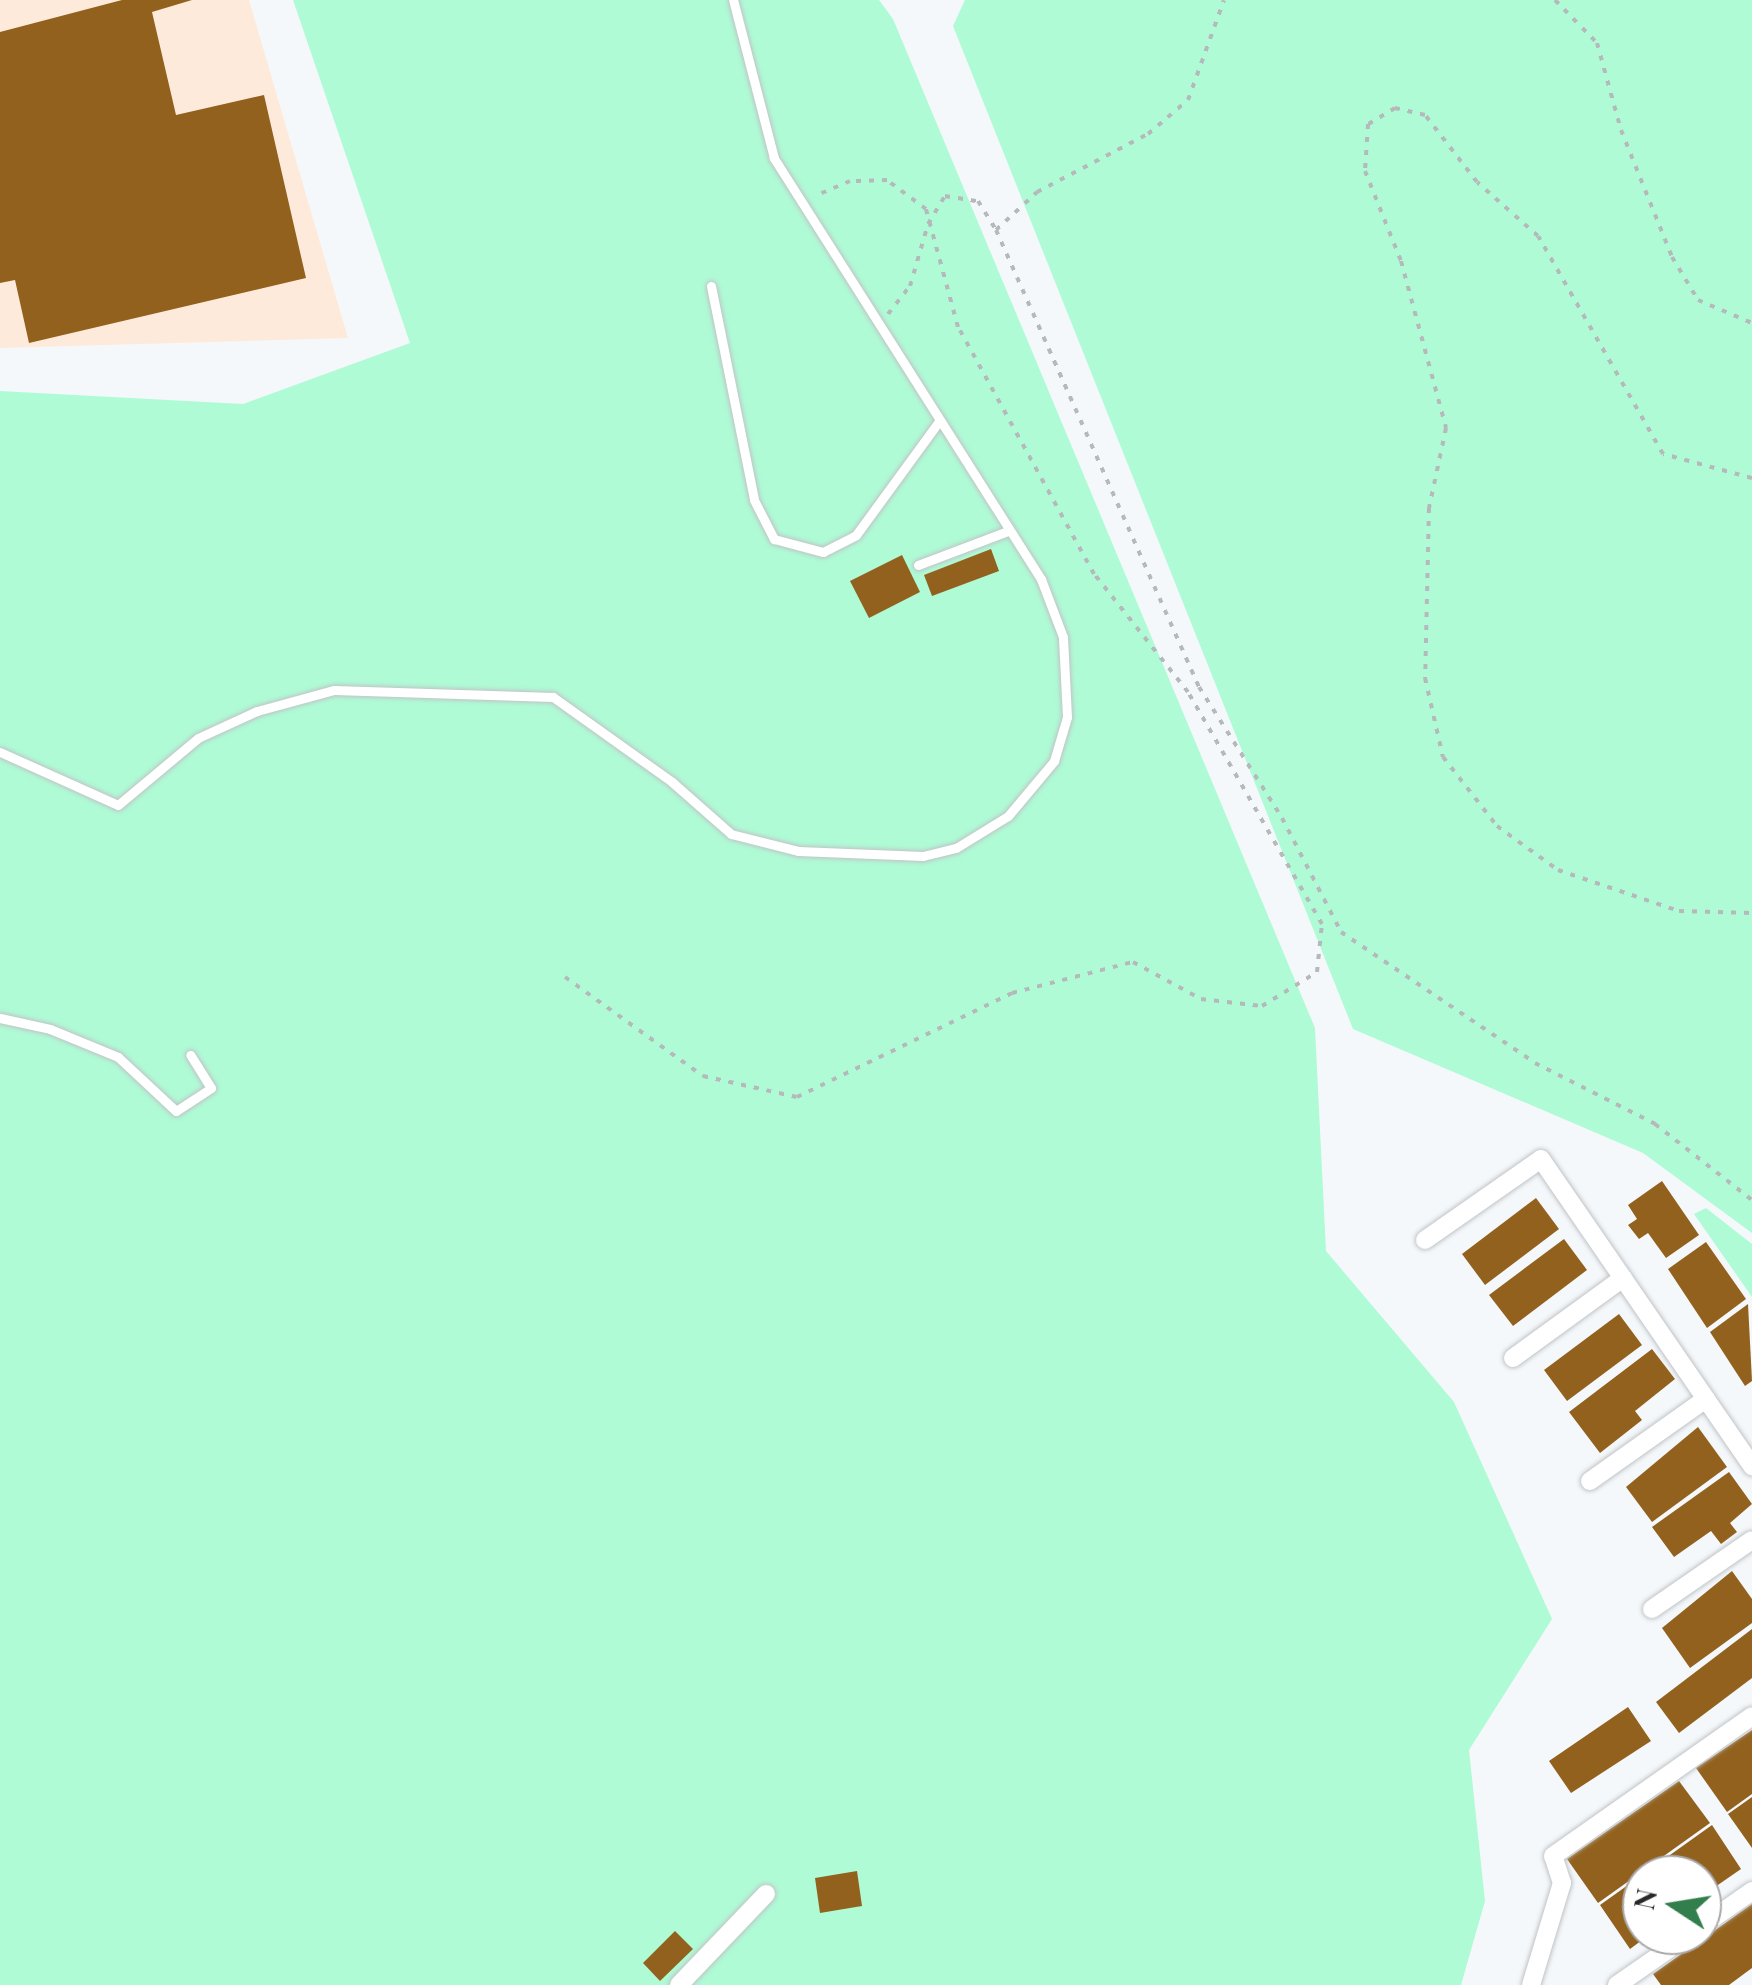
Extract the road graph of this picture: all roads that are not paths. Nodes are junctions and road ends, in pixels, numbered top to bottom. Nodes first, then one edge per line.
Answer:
1 (732, 0) edge
2 (711, 286) dead end
3 (939, 421) junction
4 (1008, 530) junction
5 (918, 565) dead end
6 (0, 752) edge
7 (0, 1018) edge
8 (190, 1055) dead end
9 (1426, 1240) dead end
10 (1623, 1278) junction
11 (1513, 1358) dead end
12 (1706, 1400) junction
13 (1752, 1466) edge
14 (1590, 1481) dead end
15 (1752, 1540) edge
16 (1652, 1610) dead end
17 (1752, 1716) edge
18 (1752, 1891) edge
19 (766, 1894) dead end
20 (1722, 1912) edge
21 (1660, 1955) edge
22 (679, 1985) edge
23 (1531, 1985) edge
24 (1617, 1985) edge

1 - 3 lane
2 - 3 lane
3 - 4 lane
4 - 5 lane
4 - 6 lane
7 - 8 lane
9 - 10 street
10 - 11 street
10 - 12 street
12 - 13 street
12 - 14 street
15 - 16 street
17 - 23 street
18 - 20 street
19 - 22 street
21 - 24 street

